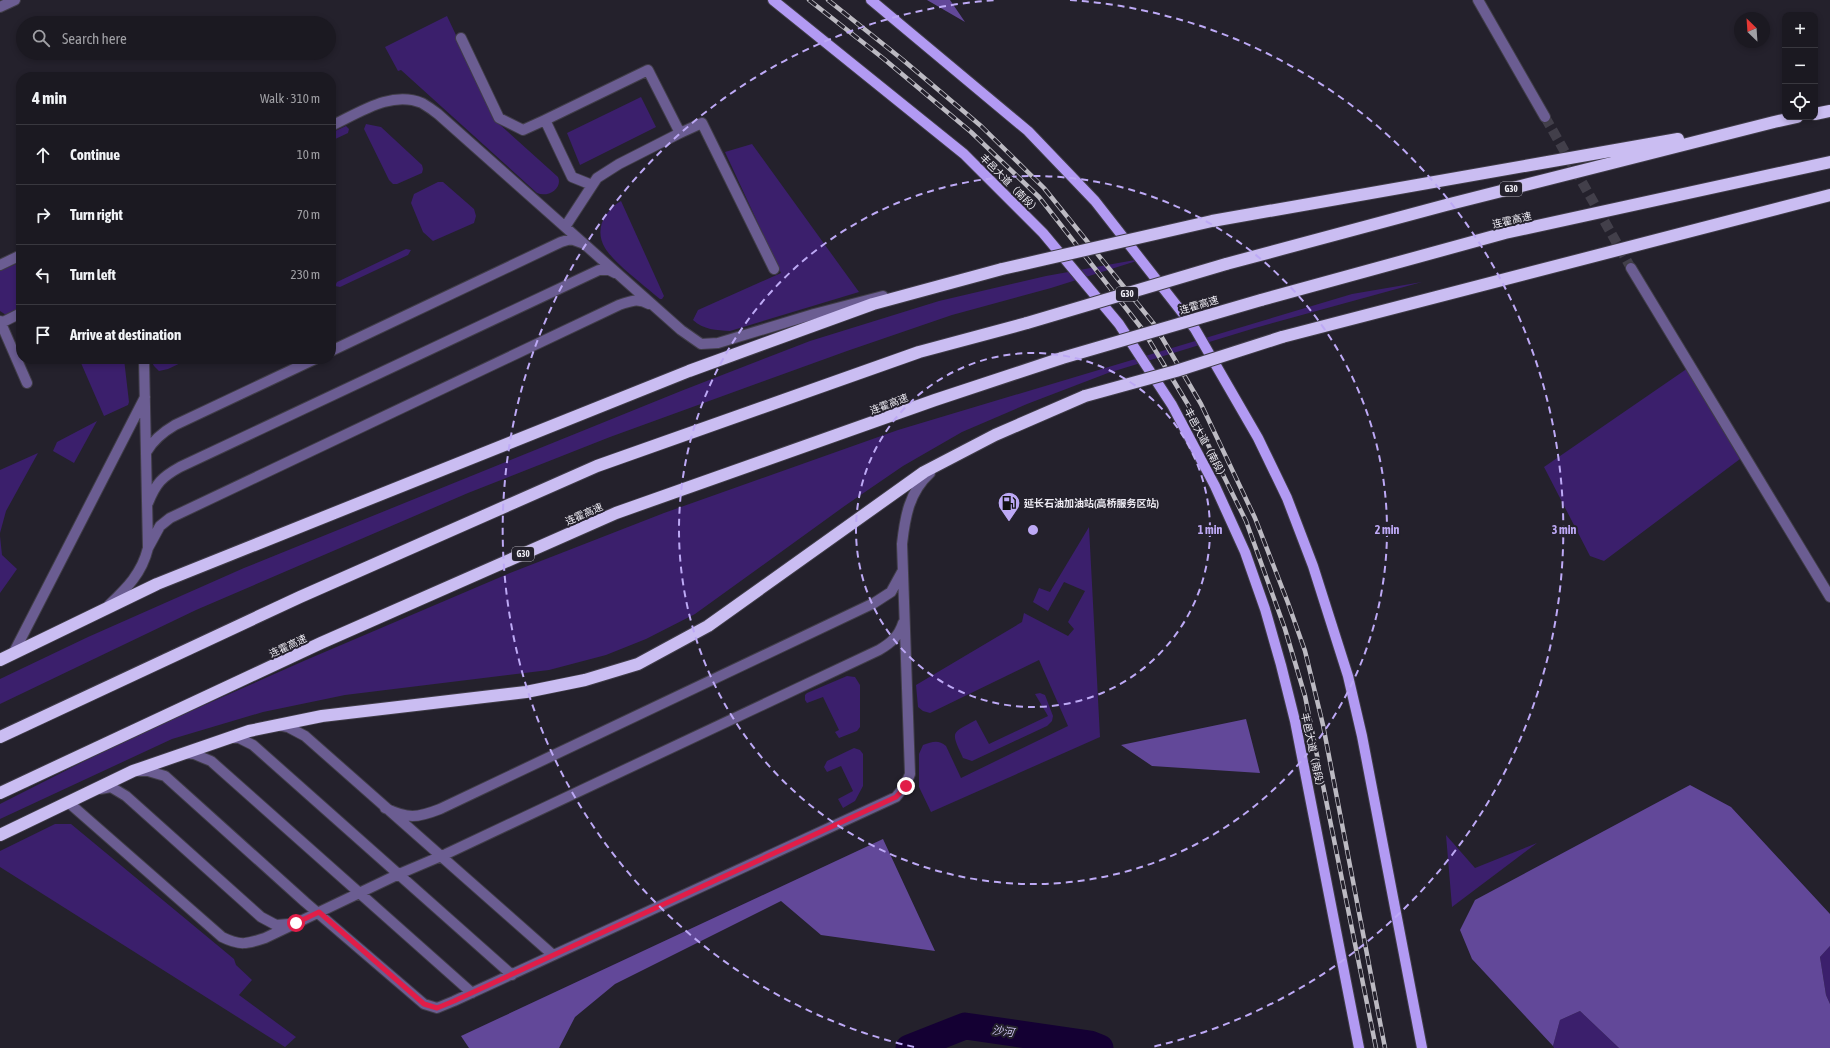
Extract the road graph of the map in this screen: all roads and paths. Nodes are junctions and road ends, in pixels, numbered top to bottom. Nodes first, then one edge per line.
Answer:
1 (15, 0) edge
2 (773, 0) edge
3 (870, 0) edge
4 (1478, 0) edge
5 (0, 7) edge
6 (461, 38) dead end
7 (1830, 111) edge
8 (1818, 113) edge
9 (1545, 118) tunnel mouth
10 (545, 120) junction
11 (1783, 120) edge
12 (1774, 122) junction
13 (336, 124) edge
14 (680, 133) junction
15 (1830, 162) edge
16 (592, 186) junction
17 (1830, 195) edge
18 (565, 227) junction
19 (584, 244) junction
20 (16, 257) edge
21 (0, 265) edge
22 (1631, 268) tunnel mouth
23 (774, 269) dead end
24 (619, 275) junction
25 (905, 296) junction
26 (654, 306) junction
27 (16, 315) edge
28 (0, 322) edge
29 (336, 349) edge
30 (16, 358) edge
31 (19, 364) edge
32 (144, 364) edge
33 (304, 364) edge
34 (27, 383) dead end
35 (145, 397) junction
36 (146, 452) junction
37 (940, 464) junction
38 (148, 503) junction
39 (148, 548) junction
40 (902, 572) junction
41 (1830, 597) edge
42 (104, 610) junction
43 (905, 617) junction
44 (13, 654) junction
45 (0, 660) edge
46 (274, 725) junction
47 (0, 737) edge
48 (227, 738) junction
49 (182, 753) junction
50 (133, 771) junction
51 (94, 790) junction
52 (0, 793) edge
53 (68, 802) junction
54 (385, 808) junction
55 (0, 835) edge
56 (440, 856) junction
57 (399, 874) junction
58 (358, 893) junction
59 (319, 912) junction
60 (296, 923) junction
61 (553, 956) junction
62 (512, 975) junction
63 (472, 993) junction
64 (1359, 1048) edge
65 (1422, 1048) edge

1 - 5 street
2 - 64 main road, 丰邑大道（南段）
3 - 65 main road
4 - 9 street
6 - 10 street
7 - 8 highway
10 - 14 street
10 - 16 street
11 - 12 highway, G30
12 - 25 highway, bridge
12 - 47 highway, G30, bridge
13 - 18 street
14 - 16 street
14 - 23 street
15 - 52 highway, 连霍高速 / G30, bridge
16 - 18 street
17 - 37 highway, bridge
18 - 19 street
19 - 24 street
19 - 29 street
20 - 21 street
22 - 41 street
24 - 26 street
24 - 38 street
25 - 26 street
25 - 42 highway
26 - 39 street
27 - 28 street
28 - 30 street
31 - 34 street
32 - 35 street
33 - 36 street
35 - 36 street
35 - 44 street
36 - 38 street
37 - 40 street
37 - 46 highway
38 - 39 street
39 - 42 street
40 - 43 street
40 - 54 street
42 - 44 highway
43 - 56 street
43 - 61 street
44 - 45 highway
46 - 48 highway
46 - 54 street
48 - 49 highway
48 - 57 street
49 - 50 highway
49 - 58 street
50 - 51 highway
50 - 59 street
51 - 53 highway
51 - 60 street
53 - 55 highway
53 - 60 street
54 - 56 street
56 - 57 street
56 - 61 street
57 - 58 street
57 - 62 street
58 - 59 street
58 - 63 street
59 - 60 street
59 - 63 street
61 - 62 street
62 - 63 street

